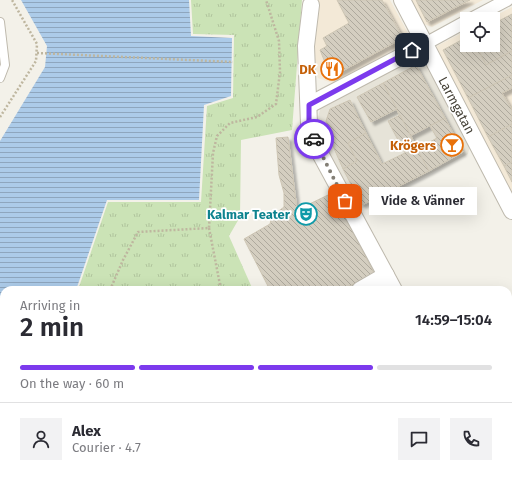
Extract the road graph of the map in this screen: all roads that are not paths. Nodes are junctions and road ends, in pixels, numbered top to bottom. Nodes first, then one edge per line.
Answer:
1 (402, 0) edge
2 (507, 0) edge
3 (311, 2) edge
4 (484, 12) edge
5 (0, 22) edge
6 (460, 25) edge
7 (425, 44) junction
8 (0, 78) edge
9 (309, 105) junction
10 (512, 211) edge
11 (386, 275) junction
12 (367, 286) edge
13 (392, 286) edge

1 - 7 street, Larmgatan
2 - 4 street
3 - 9 street
5 - 8 lane
6 - 7 street
7 - 9 street
7 - 10 street, Larmgatan
9 - 11 street
11 - 12 street
11 - 13 street

